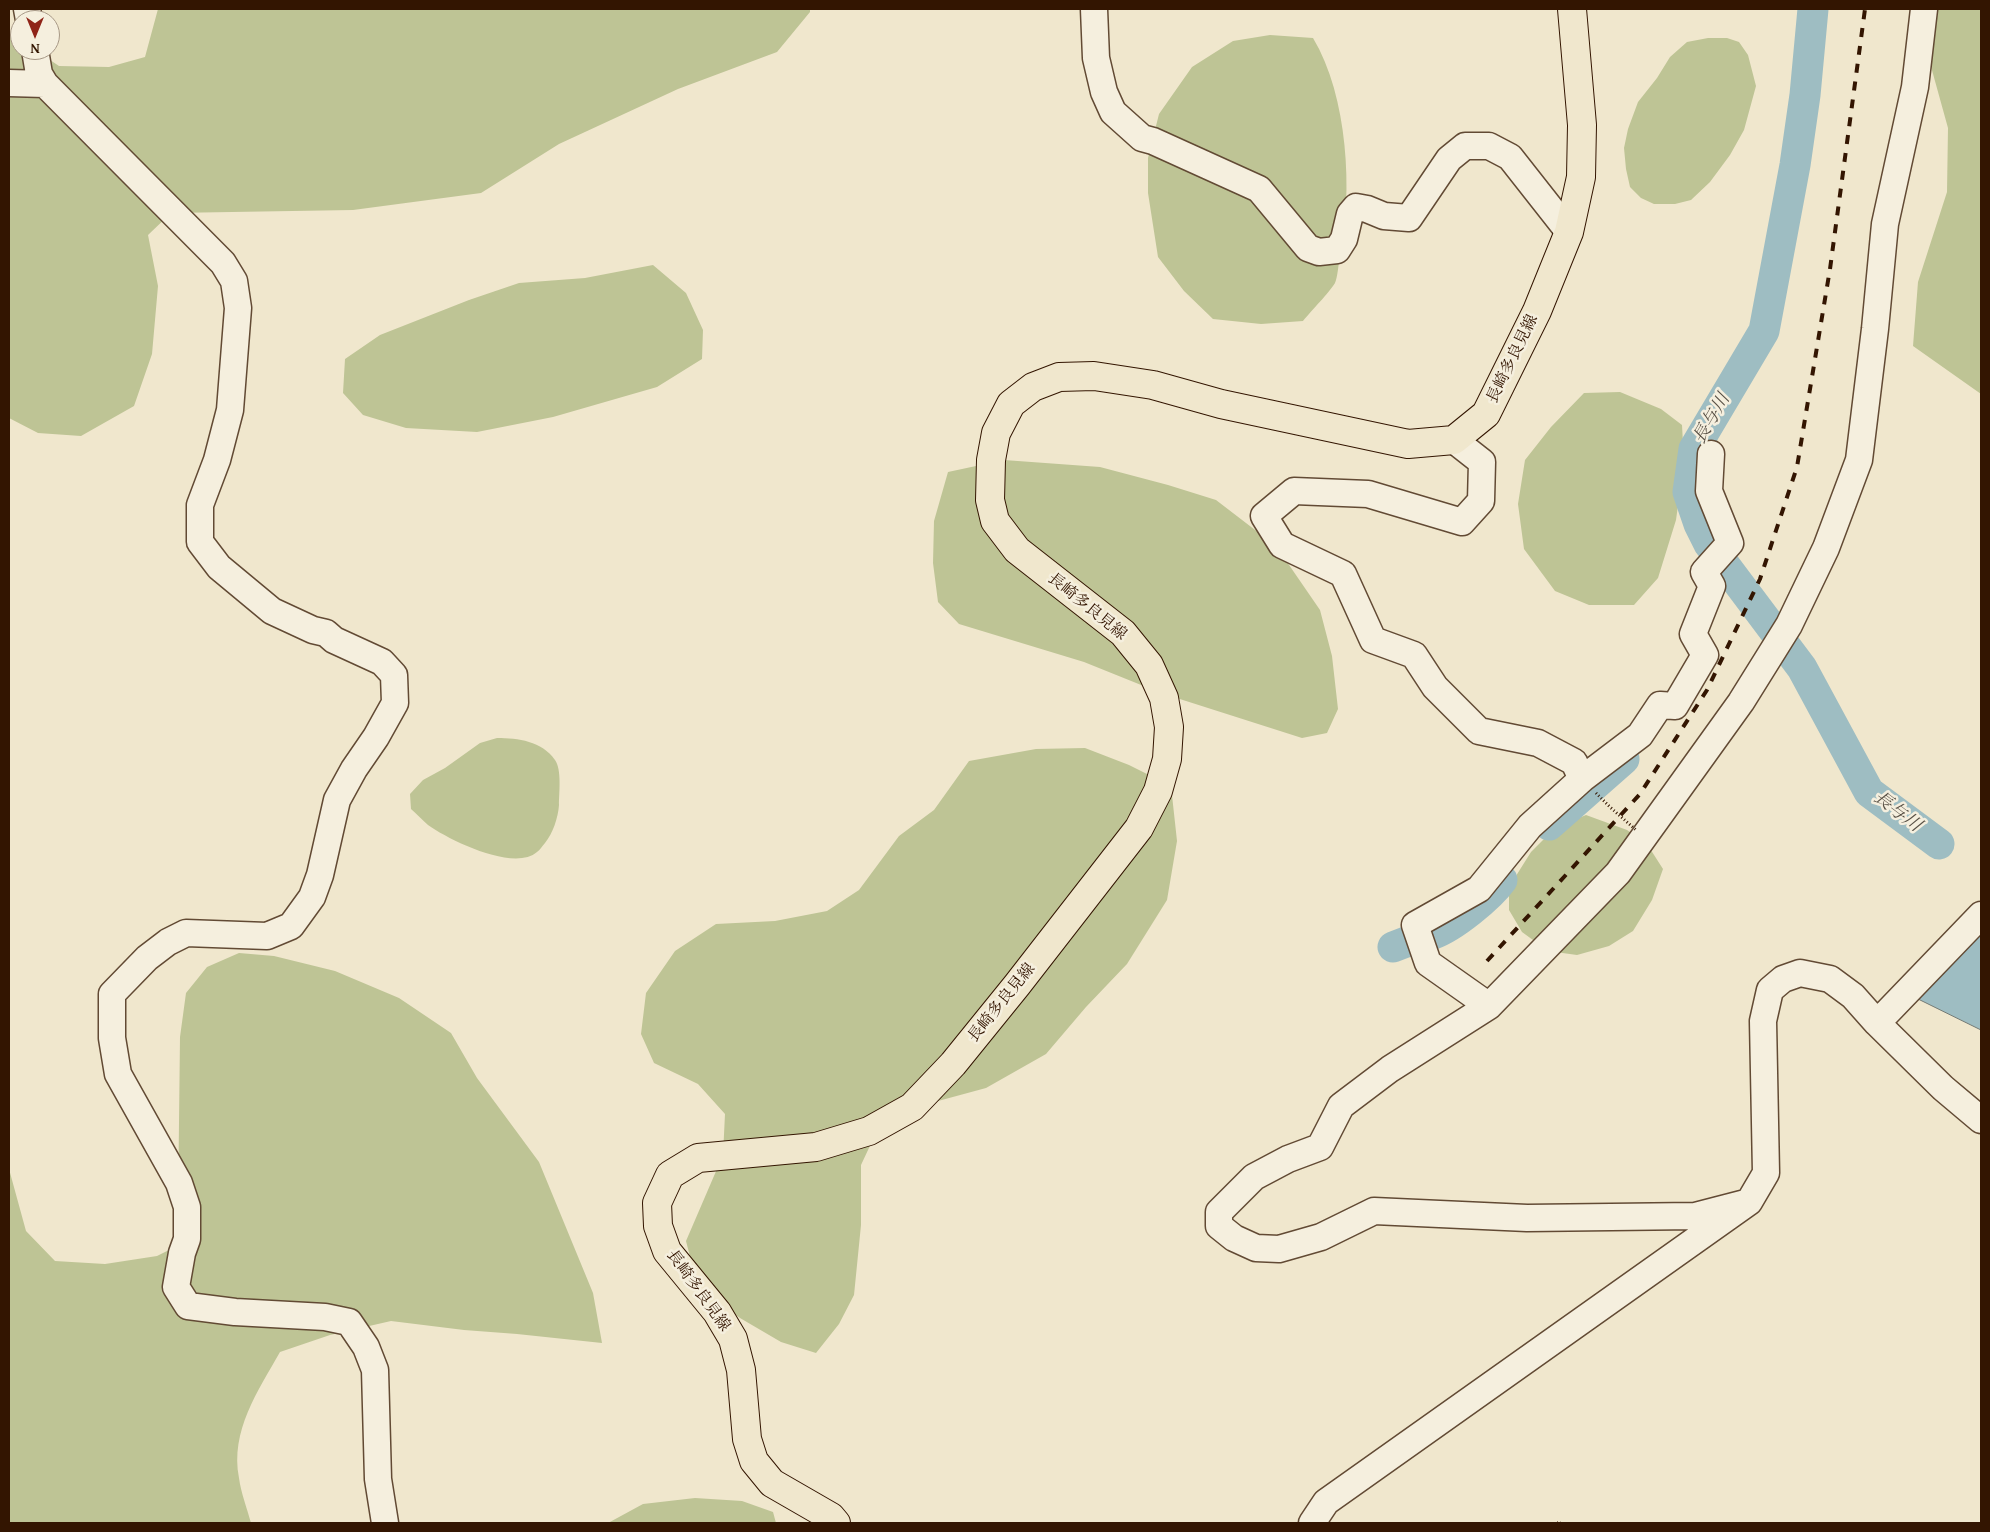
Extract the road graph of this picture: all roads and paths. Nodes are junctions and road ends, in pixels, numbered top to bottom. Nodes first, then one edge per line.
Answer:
1 (1094, 9) edge
2 (1572, 9) edge
3 (1924, 9) edge
4 (37, 60) edge
5 (9, 84) edge
6 (45, 84) junction
7 (1569, 232) junction
8 (1454, 440) junction
9 (1710, 454) dead end
10 (1582, 779) junction
11 (1602, 798) dead end
12 (1636, 830) dead end
13 (1981, 915) edge
14 (1489, 1006) junction
15 (1877, 1023) junction
16 (1981, 1120) edge
17 (1749, 1202) junction
18 (385, 1523) edge
19 (836, 1523) edge
20 (1312, 1523) edge
21 (1557, 1523) edge
22 (1561, 1523) edge

1 - 7 street
2 - 7 main road, 長崎多良見線
3 - 14 street
4 - 6 street
5 - 6 street
6 - 18 street
7 - 8 main road, 長崎多良見線
8 - 10 street
8 - 19 main road, 長崎多良見線
9 - 10 street
10 - 14 street
11 - 12 path, bridge
13 - 15 street
14 - 17 street
15 - 16 street
15 - 17 street
17 - 20 street
21 - 22 path

